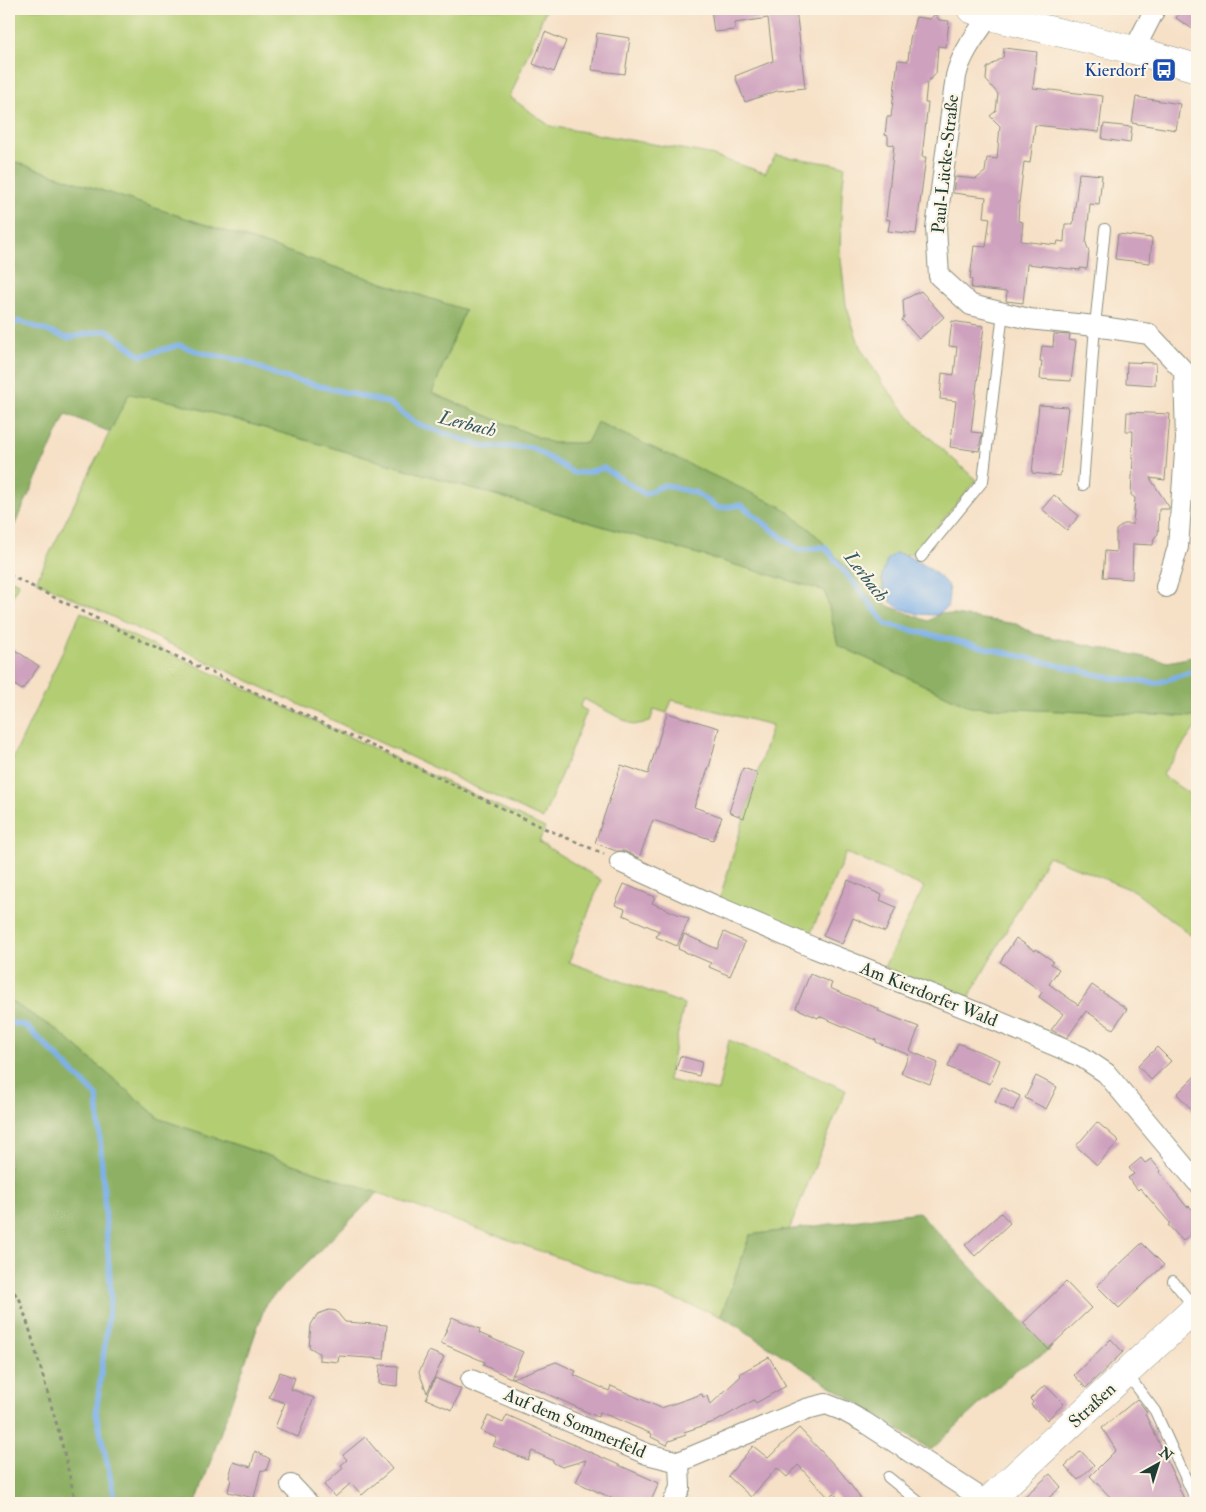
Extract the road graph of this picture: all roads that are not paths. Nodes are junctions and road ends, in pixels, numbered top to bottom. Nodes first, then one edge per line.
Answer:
1 (1155, 9) edge
2 (980, 12) edge
3 (1134, 50) junction
4 (1197, 68) edge
5 (1105, 229) dead end
6 (1002, 312) junction
7 (1095, 326) junction
8 (1083, 485) dead end
9 (921, 557) dead end
10 (1166, 587) dead end
11 (620, 862) road end
12 (1197, 1182) edge
13 (1173, 1282) dead end
14 (1196, 1308) edge
15 (1126, 1373) junction
16 (472, 1380) dead end
17 (679, 1462) junction
18 (888, 1477) dead end
19 (291, 1485) dead end
20 (308, 1503) edge
21 (674, 1503) edge
22 (920, 1503) edge
23 (986, 1503) edge
24 (1197, 1503) edge

1 - 3 street
2 - 3 main road
2 - 6 street, Paul-Lücke-Straße
3 - 4 main road
5 - 7 lane
6 - 7 street, Paul-Lücke-Straße
6 - 9 lane
7 - 8 lane
7 - 10 street, Paul-Lücke-Straße
11 - 12 street, Am Kierdorfer Wald
13 - 14 lane
14 - 15 main road, Straßen
15 - 23 main road, Straßen
15 - 24 lane
16 - 17 street, Auf dem Sommerfeld
17 - 21 street
17 - 23 street
18 - 22 lane
19 - 20 street

